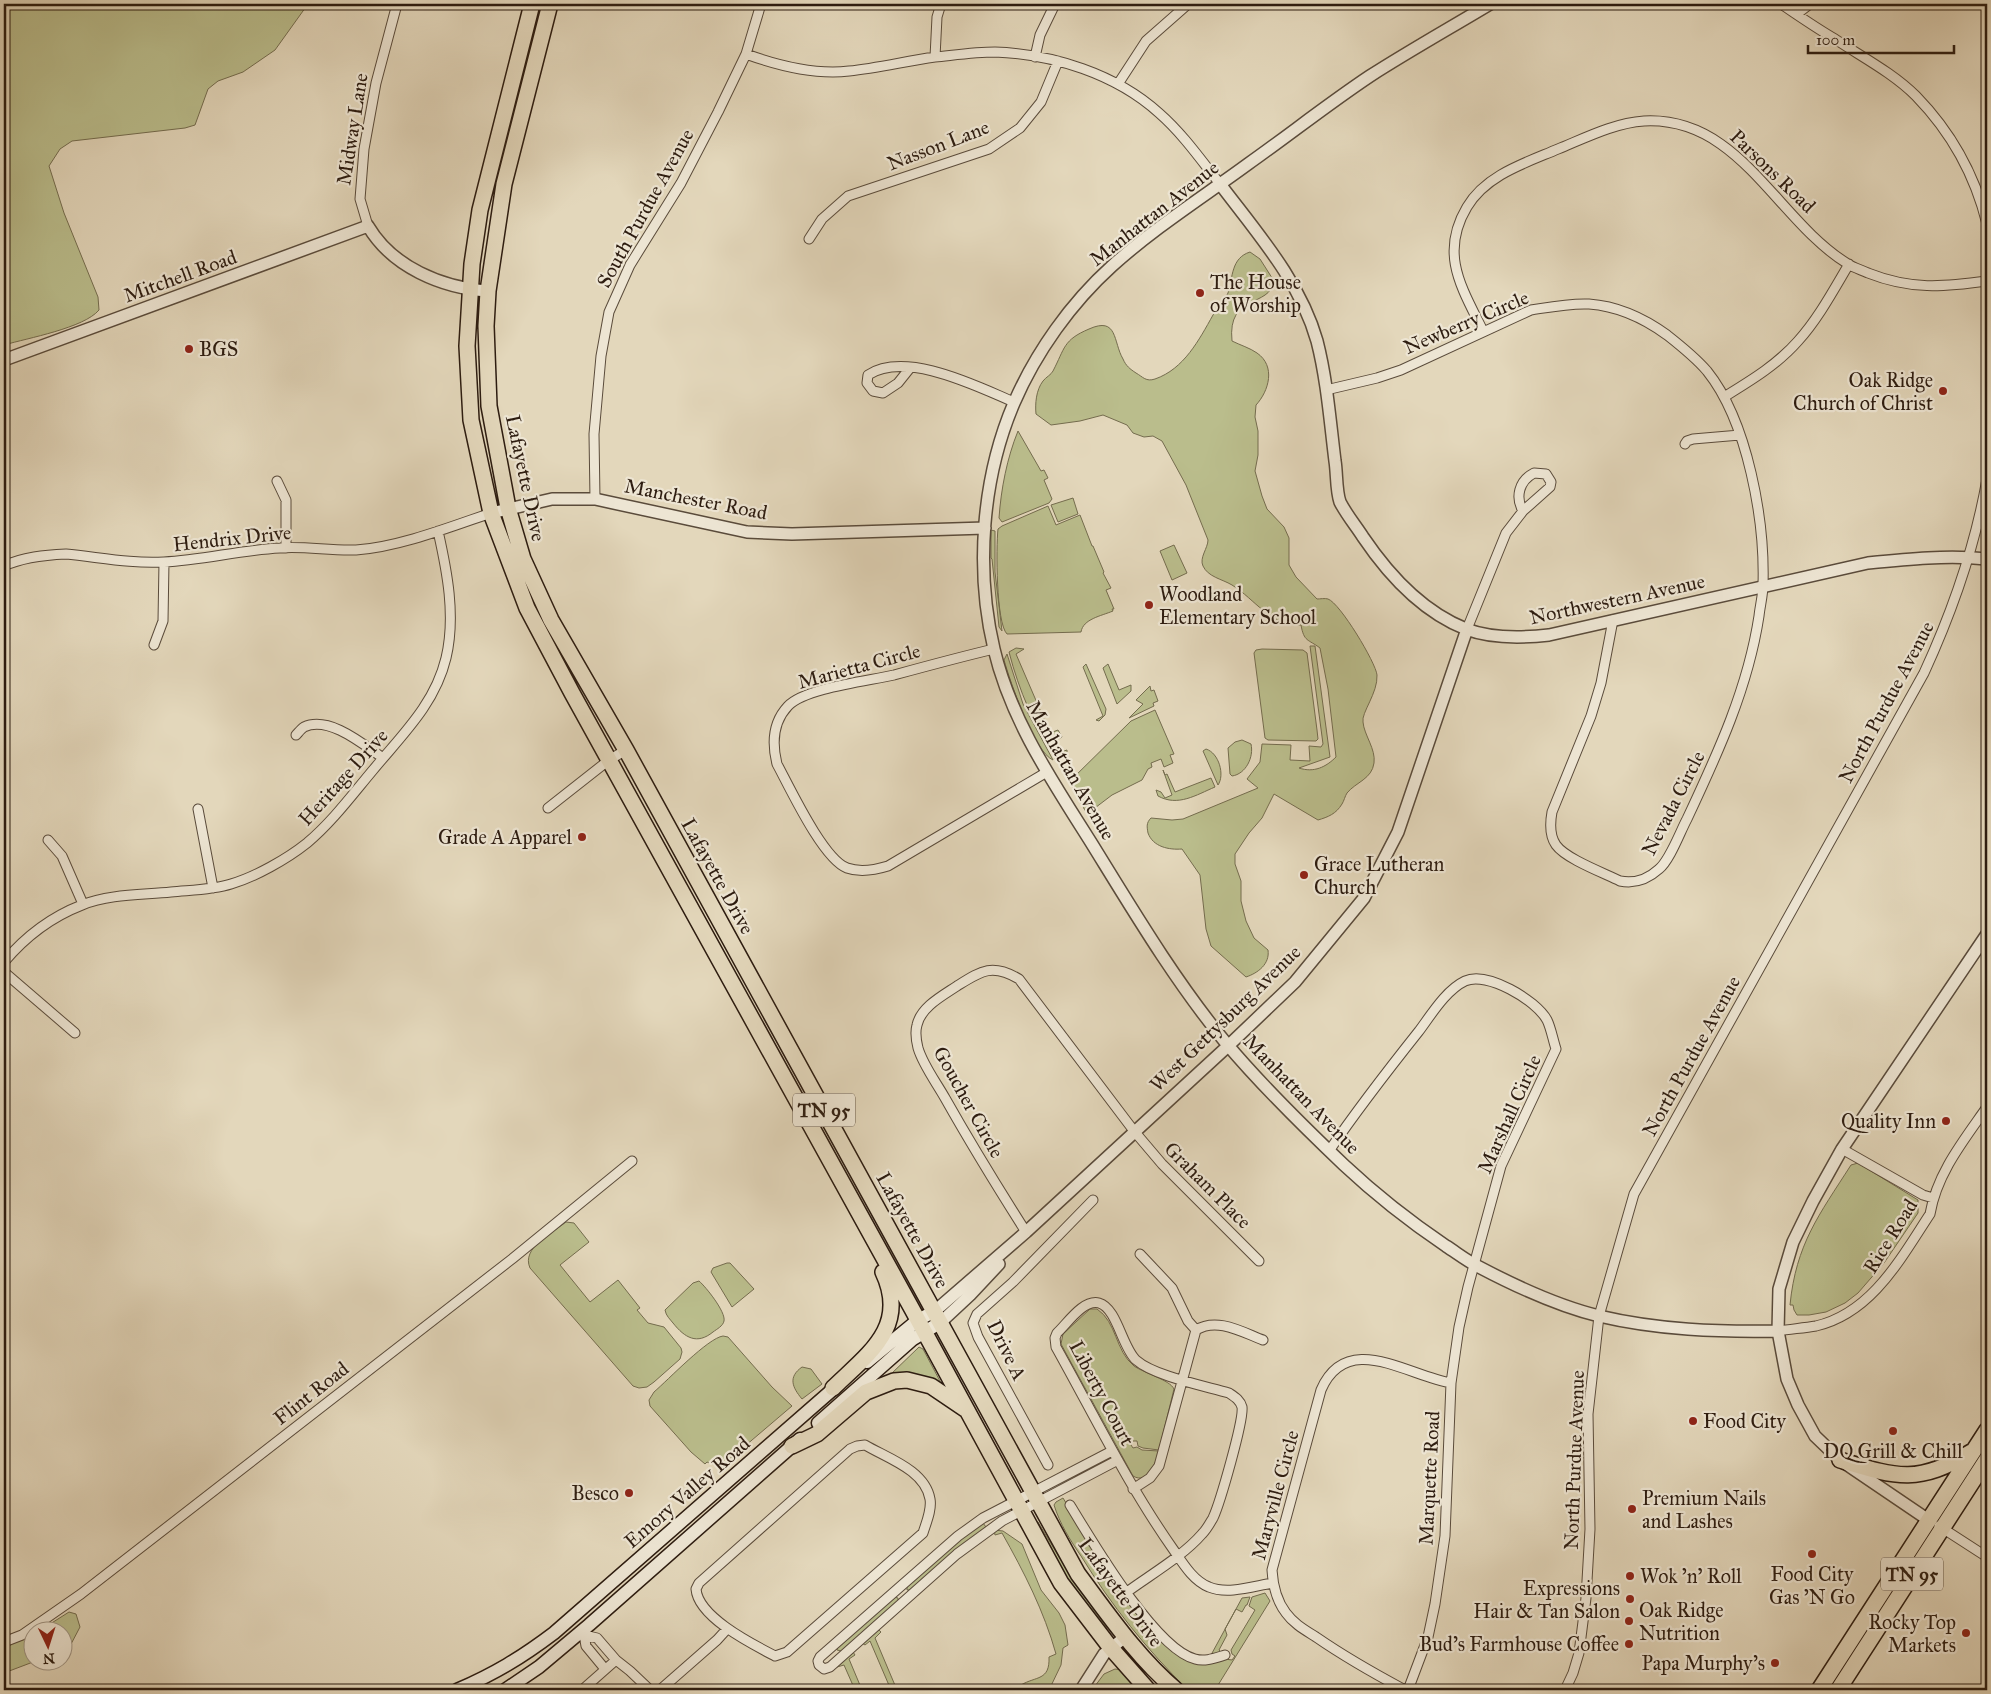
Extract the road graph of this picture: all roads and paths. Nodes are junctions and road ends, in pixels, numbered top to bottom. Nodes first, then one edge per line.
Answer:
1 (397, 4) edge
2 (532, 4) edge
3 (550, 4) edge
4 (761, 4) edge
5 (941, 4) edge
6 (1055, 4) edge
7 (1188, 4) edge
8 (1490, 4) edge
9 (1781, 4) edge
10 (1810, 4) edge
11 (1796, 14) junction
12 (746, 54) junction
13 (935, 57) junction
14 (1035, 57) junction
15 (1058, 61) junction
16 (1118, 84) junction
17 (1220, 184) junction
18 (1987, 224) edge
19 (368, 226) junction
20 (809, 239) dead end
21 (1849, 264) junction
22 (1987, 281) edge
23 (470, 290) junction
24 (488, 291) junction
25 (1483, 331) junction
26 (4, 360) edge
27 (910, 368) junction
28 (1326, 390) junction
29 (1724, 397) junction
30 (1014, 402) junction
31 (1740, 435) junction
32 (1685, 444) dead end
33 (1987, 479) edge
34 (277, 481) dead end
35 (595, 499) junction
36 (508, 508) junction
37 (1523, 512) dead end
38 (491, 513) junction
39 (985, 528) junction
40 (438, 531) junction
41 (286, 548) junction
42 (1968, 557) junction
43 (1987, 559) edge
44 (164, 562) junction
45 (4, 566) edge
46 (1763, 586) junction
47 (1614, 620) junction
48 (1467, 629) junction
49 (154, 645) dead end
50 (994, 648) junction
51 (296, 735) dead end
52 (626, 750) junction
53 (383, 758) junction
54 (609, 760) junction
55 (1047, 772) junction
56 (548, 808) dead end
57 (198, 809) dead end
58 (48, 840) dead end
59 (213, 888) junction
60 (83, 904) junction
61 (1987, 934) edge
62 (4, 962) edge
63 (4, 972) edge
64 (75, 1033) dead end
65 (1228, 1046) junction
66 (799, 1104) junction
67 (1987, 1107) edge
68 (1134, 1131) junction
69 (1842, 1149) junction
70 (1329, 1151) junction
71 (632, 1161) dead end
72 (1933, 1198) junction
73 (1093, 1200) dead end
74 (1026, 1232) junction
75 (1140, 1254) dead end
76 (1259, 1261) dead end
77 (1474, 1265) junction
78 (938, 1316) junction
79 (1599, 1316) junction
80 (921, 1326) junction
81 (1196, 1330) junction
82 (1778, 1331) junction
83 (1263, 1340) dead end
84 (1182, 1379) junction
85 (1451, 1383) junction
86 (833, 1388) junction
87 (968, 1411) junction
88 (1987, 1430) edge
89 (792, 1446) junction
90 (1112, 1451) junction
91 (1981, 1454) edge
92 (1118, 1460) junction
93 (1840, 1460) junction
94 (1048, 1465) dead end
95 (1133, 1489) junction
96 (1036, 1497) junction
97 (1070, 1505) dead end
98 (1020, 1506) junction
99 (1936, 1524) junction
100 (1177, 1555) junction
101 (1987, 1557) edge
102 (1273, 1583) junction
103 (1126, 1592) junction
104 (727, 1629) junction
105 (1124, 1636) junction
106 (4, 1642) edge
107 (1848, 1646) junction
108 (1110, 1647) junction
109 (1225, 1655) dead end
110 (616, 1660) junction
111 (605, 1670) junction
112 (457, 1690) edge
113 (505, 1690) edge
114 (582, 1690) edge
115 (650, 1690) edge
116 (660, 1690) edge
117 (1081, 1690) edge
118 (1148, 1690) edge
119 (1176, 1690) edge
120 (1407, 1690) edge
121 (1565, 1690) edge
122 (1811, 1690) edge
123 (1819, 1690) edge
124 (1838, 1690) edge

1 - 19 street, Midway Lane
2 - 23 main road, Lafayette Drive
3 - 24 main road, Lafayette Drive
4 - 12 street, South Purdue Avenue
5 - 13 street
6 - 14 street
7 - 16 street
8 - 17 street, Manhattan Avenue
9 - 11 street
10 - 11 street
11 - 18 street
12 - 13 street, Northwestern Avenue
12 - 35 street, South Purdue Avenue
13 - 14 street, Northwestern Avenue
14 - 15 street, Northwestern Avenue
15 - 16 street, Northwestern Avenue
15 - 20 street, Nasson Lane
16 - 17 street, Northwestern Avenue
17 - 28 street, Northwestern Avenue
17 - 30 street, Manhattan Avenue
19 - 23 street, Midway Lane
19 - 26 street, Mitchell Road
21 - 22 street, Parsons Road
21 - 25 street, Parsons Road
21 - 29 street
23 - 24 street, Midway Lane
23 - 38 main road, Lafayette Drive
24 - 36 main road, Lafayette Drive
25 - 28 street, Newberry Circle
25 - 29 street, Newberry Circle
27 - 27 street
27 - 30 street
28 - 48 street, Northwestern Avenue
29 - 31 street, Newberry Circle
30 - 39 street, Manhattan Avenue
31 - 32 street
31 - 46 street, Newberry Circle
33 - 42 street, North Purdue Avenue
34 - 41 street
35 - 36 street, Manchester Road
35 - 39 street, Manchester Road
36 - 38 street, Manchester Road
36 - 52 main road, Lafayette Drive / TN 95
37 - 48 street
38 - 40 street, Hendrix Drive
38 - 54 main road, Lafayette Drive / TN 95
39 - 50 street, Manhattan Avenue
40 - 41 street, Hendrix Drive
40 - 53 street, Heritage Drive
41 - 44 street, Hendrix Drive
42 - 43 street, Northwestern Avenue
42 - 46 street, Northwestern Avenue
42 - 79 street, North Purdue Avenue
44 - 45 street, Hendrix Drive
44 - 49 street
46 - 47 street, Northwestern Avenue
46 - 47 street, Nevada Circle
47 - 48 street, Northwestern Avenue
48 - 65 street, West Gettysburg Avenue
50 - 55 street, Manhattan Avenue
50 - 55 street, Marietta Circle
51 - 53 street
52 - 54 street
52 - 78 main road, Lafayette Drive / TN 95
53 - 59 street, Heritage Drive
54 - 56 street
54 - 66 main road, Lafayette Drive / TN 95
55 - 65 street, Manhattan Avenue
57 - 59 street
58 - 60 street
59 - 60 street, Heritage Drive
60 - 62 street, Heritage Drive
61 - 69 street
63 - 64 street
65 - 68 street, West Gettysburg Avenue
65 - 70 street, Manhattan Avenue
66 - 80 main road, Lafayette Drive / TN 95
66 - 86 main road
67 - 72 street, Rice Road
68 - 74 street, West Gettysburg Avenue
68 - 74 street, Goucher Circle
68 - 76 street, Graham Place
69 - 72 street
69 - 82 street
70 - 77 street, Manhattan Avenue
70 - 77 street, Marshall Circle
71 - 106 street, Flint Road
72 - 82 street, Rice Road
73 - 94 street, Drive A
74 - 78 street, West Gettysburg Avenue
75 - 81 street
77 - 79 street, Manhattan Avenue
77 - 85 street, Marquette Road
78 - 80 main road, Emory Valley Road
78 - 96 main road, Lafayette Drive / TN 95
79 - 82 street, Manhattan Avenue
79 - 121 street, North Purdue Avenue
80 - 86 main road, Emory Valley Road
80 - 87 main road, Lafayette Drive / TN 95
80 - 89 main road, Emory Valley Road
81 - 83 street
81 - 84 street
82 - 93 street
84 - 90 street, Liberty Court
84 - 95 street, Liberty Court
84 - 100 street, Liberty Court
85 - 102 street, Maryville Circle
85 - 120 street, Marquette Road
86 - 112 main road, Emory Valley Road
87 - 89 main road
87 - 98 main road, Lafayette Drive / TN 95
88 - 91 main road, TN 95
89 - 113 main road, Emory Valley Road
90 - 92 street, Liberty Court
90 - 96 street
91 - 93 main road
91 - 99 main road, TN 95
92 - 95 street, Liberty Court
92 - 96 street
93 - 99 street
95 - 100 street, Liberty Court
96 - 98 street
96 - 105 main road, Lafayette Drive / TN 95
97 - 103 street
98 - 98 street
98 - 108 main road, Lafayette Drive / TN 95
99 - 101 street
99 - 107 main road, TN 95
99 - 124 main road, TN 95
100 - 102 street, Liberty Court
100 - 103 street
102 - 120 street, Maryville Circle
103 - 109 street
104 - 104 street
104 - 116 street
105 - 108 street
105 - 119 main road, Lafayette Drive / TN 95
107 - 122 main road
107 - 123 main road, TN 95
108 - 117 street
108 - 118 main road, Lafayette Drive / TN 95
110 - 111 street
110 - 111 street
110 - 115 street
111 - 114 street

